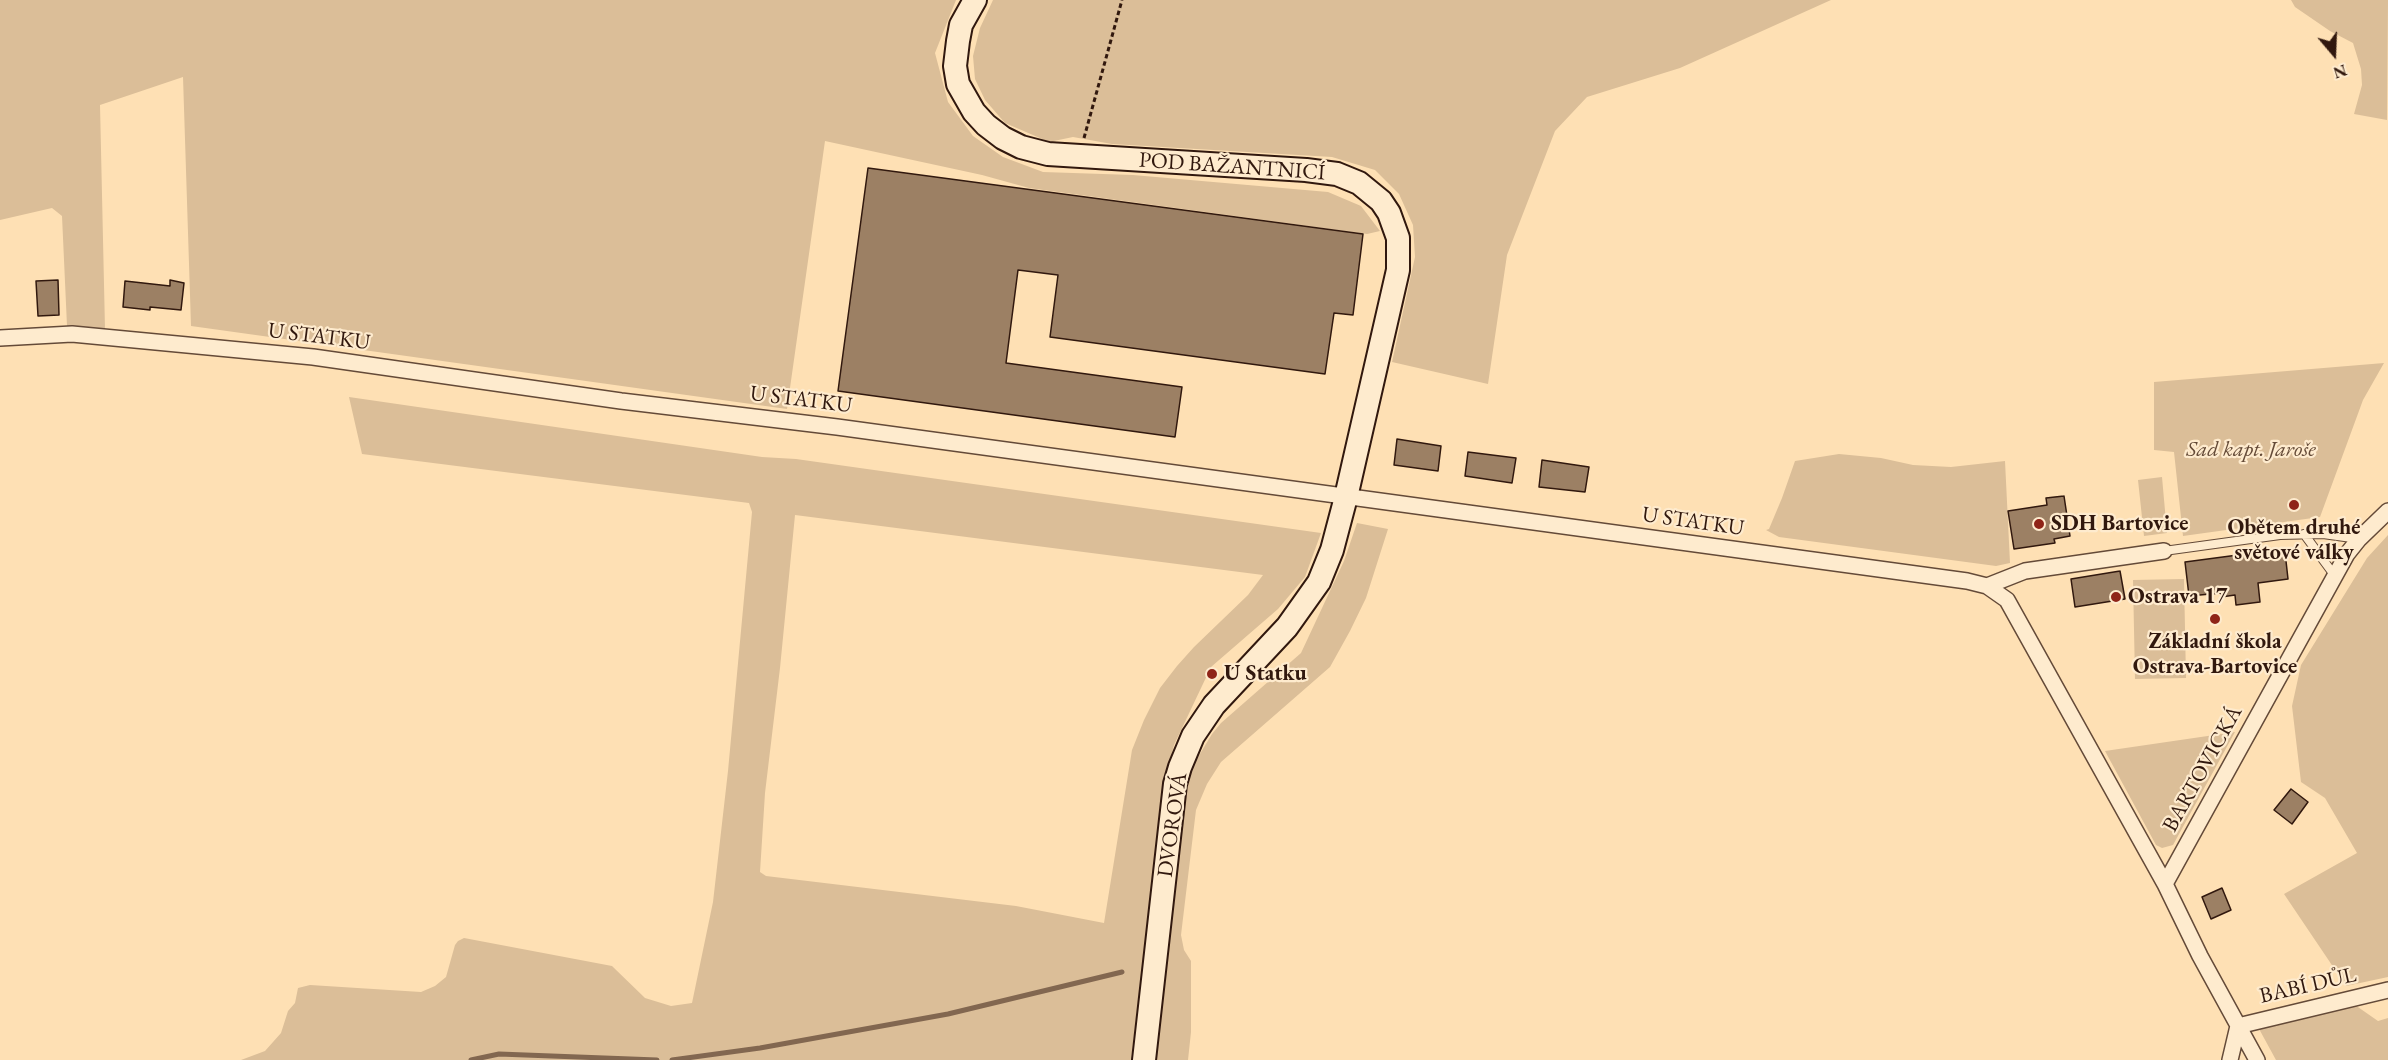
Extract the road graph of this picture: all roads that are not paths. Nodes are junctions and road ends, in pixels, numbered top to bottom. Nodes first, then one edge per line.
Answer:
1 (975, 0) edge
2 (0, 338) edge
3 (1346, 497) junction
4 (2388, 511) edge
5 (2304, 534) junction
6 (2359, 539) junction
7 (2164, 551) joint
8 (2335, 576) junction
9 (1986, 586) junction
10 (2164, 884) junction
11 (2388, 990) edge
12 (2238, 1026) junction
13 (1144, 1060) edge
14 (2230, 1060) edge
15 (2257, 1060) edge

1 - 3 street, POD BAŽANTNICÍ
2 - 3 street, U STATKU
3 - 9 street, U STATKU
3 - 13 street, DVOROVÁ
4 - 6 street, BARTOVICKÁ
5 - 6 lane
5 - 7 lane
5 - 8 lane
6 - 8 street, BARTOVICKÁ
7 - 9 street
8 - 10 street, BARTOVICKÁ
9 - 10 street, U STATKU
10 - 12 street
11 - 12 street, BABÍ DŮL
12 - 14 street
12 - 15 street

